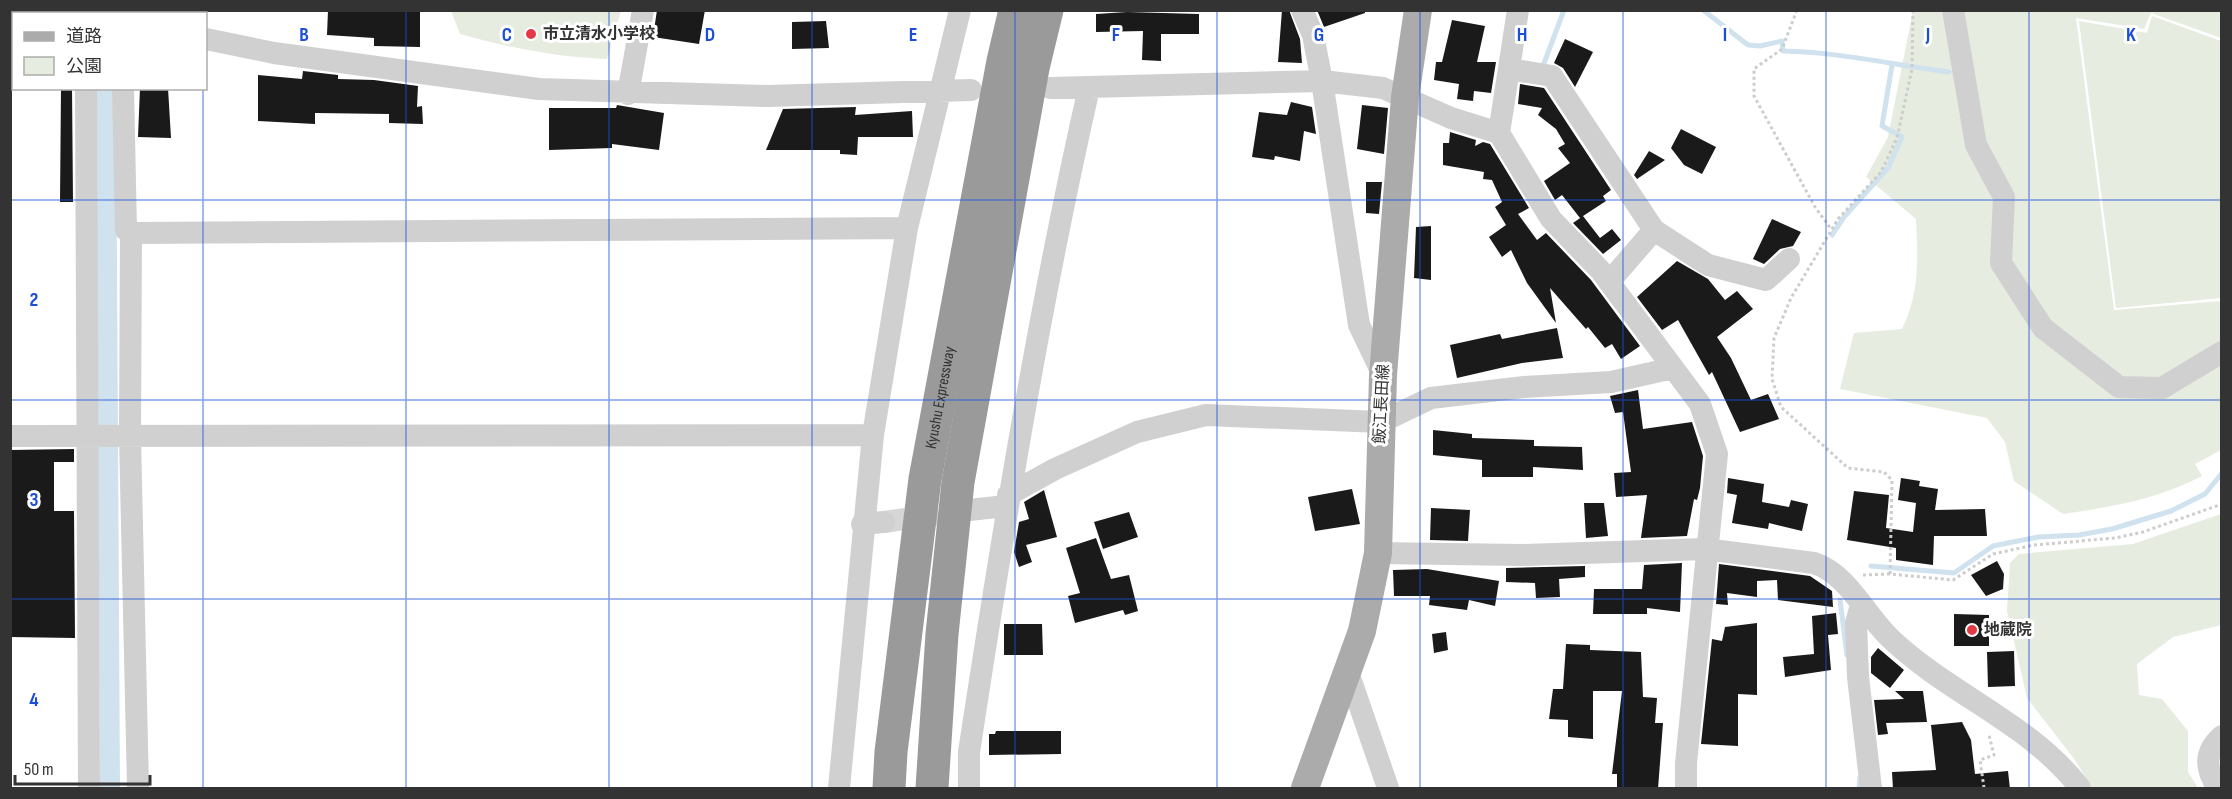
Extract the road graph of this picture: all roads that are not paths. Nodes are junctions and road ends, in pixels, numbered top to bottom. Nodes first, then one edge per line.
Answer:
1 (643, 10) edge
2 (960, 10) edge
3 (1015, 10) edge
4 (1047, 10) edge
5 (1302, 10) edge
6 (1418, 10) edge
7 (1518, 10) edge
8 (1953, 10) edge
9 (207, 39) edge
10 (1509, 69) junction
11 (1322, 81) junction
12 (1050, 88) dead end
13 (1089, 88) junction
14 (86, 90) edge
15 (123, 90) edge
16 (943, 90) junction
17 (971, 90) dead end
18 (628, 94) junction
19 (1405, 97) junction
20 (1499, 133) junction
21 (907, 228) junction
22 (1654, 230) junction
23 (131, 233) junction
24 (1790, 259) dead end
25 (1609, 282) junction
26 (2222, 352) edge
27 (1673, 368) junction
28 (1383, 375) junction
29 (1381, 422) junction
30 (873, 435) junction
31 (10, 436) edge
32 (88, 437) junction
33 (130, 438) junction
34 (1007, 500) junction
35 (969, 510) tunnel mouth
36 (1705, 549) junction
37 (1377, 552) junction
38 (1861, 605) junction
39 (942, 634) junction
40 (1348, 672) junction
41 (2222, 736) edge
42 (89, 789) edge
43 (138, 789) edge
44 (839, 789) edge
45 (889, 789) edge
46 (932, 789) edge
47 (944, 789) edge
48 (969, 789) edge
49 (1305, 789) edge
50 (1388, 789) edge
51 (1686, 789) edge
52 (1871, 789) edge
53 (2080, 789) edge
54 (2218, 789) edge

1 - 18 street
2 - 16 street
3 - 45 highway, Kyushu Expressway
4 - 39 highway, Kyushu Expressway
5 - 11 street
6 - 19 main road, 飯江長田線
7 - 10 street
8 - 26 street
9 - 18 street
10 - 20 street
10 - 22 street
11 - 13 street
11 - 19 street
11 - 28 street
12 - 13 street
13 - 34 street
14 - 32 street
15 - 23 street
16 - 17 street
16 - 18 street
16 - 21 street
19 - 20 street
19 - 28 main road, 飯江長田線
20 - 25 street
21 - 23 street
21 - 30 street
22 - 24 street
22 - 25 street
23 - 33 street
25 - 27 street
27 - 29 street
27 - 36 street
28 - 29 main road, 飯江長田線
29 - 34 street
29 - 37 main road, 飯江長田線
30 - 33 street
30 - 44 street
31 - 32 street
32 - 33 street
32 - 42 street
33 - 43 street
34 - 35 street
34 - 48 street
36 - 37 street
36 - 38 street
36 - 51 street
37 - 40 main road, 飯江長田線
38 - 52 street
38 - 53 street
39 - 46 highway, Kyushu Expressway
39 - 47 highway
40 - 49 main road, 飯江長田線
40 - 50 street
41 - 54 street

